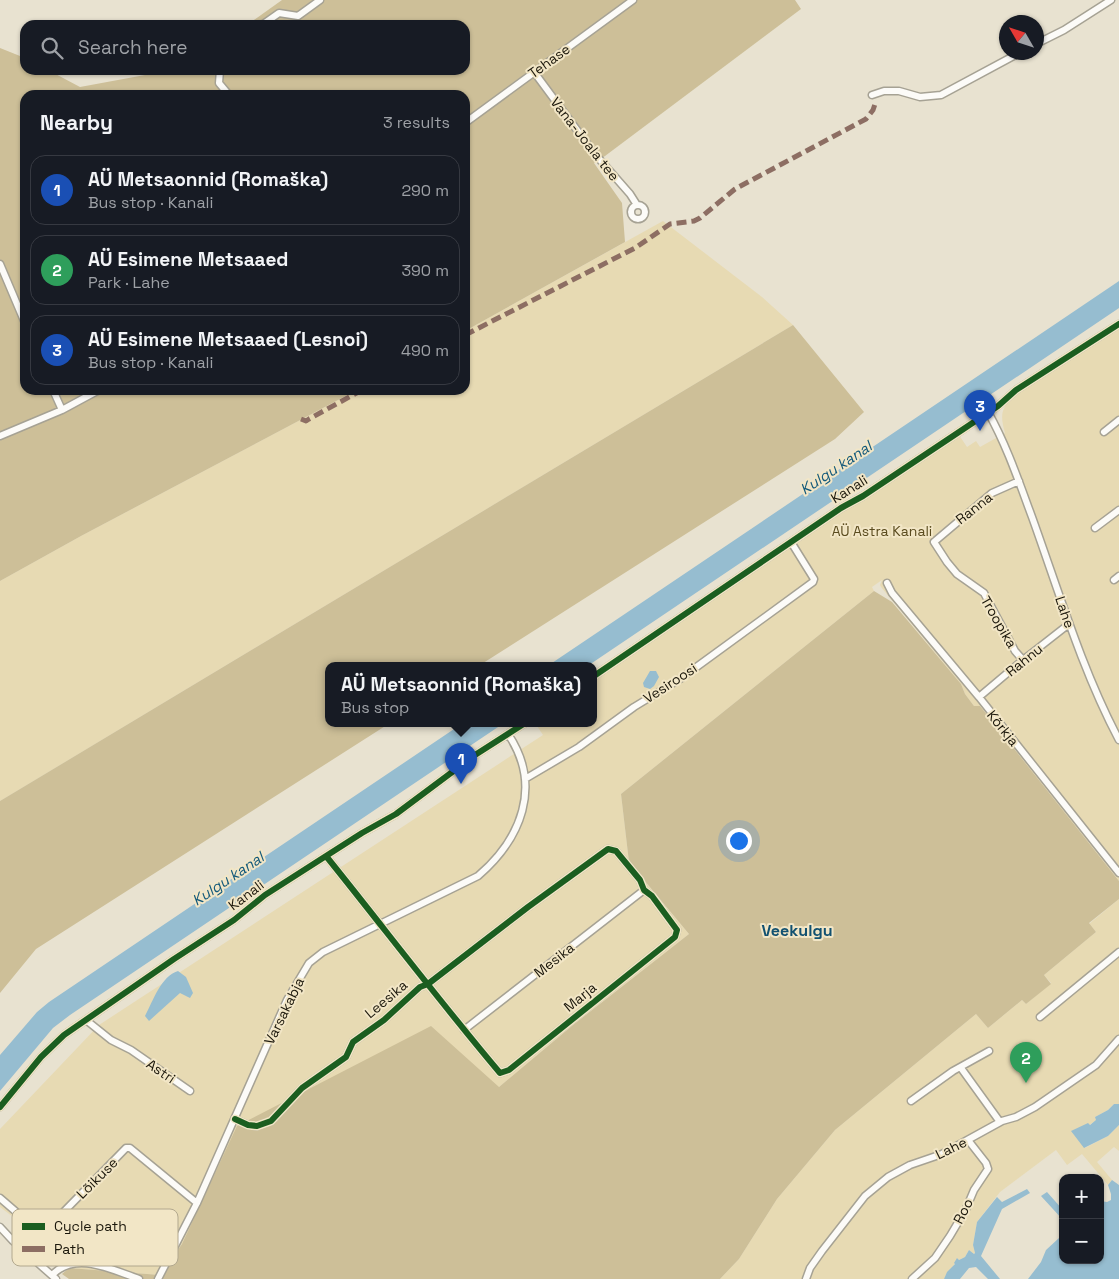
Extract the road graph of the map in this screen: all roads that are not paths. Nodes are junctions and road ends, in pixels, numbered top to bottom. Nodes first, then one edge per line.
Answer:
1 (320, 0) edge
2 (633, 0) edge
3 (1111, 0) edge
4 (269, 20) edge
5 (1044, 40) edge
6 (1006, 60) edge
7 (534, 72) junction
8 (220, 75) edge
9 (225, 90) edge
10 (872, 95) dead end
11 (470, 119) edge
12 (636, 205) dead end
13 (0, 264) edge
14 (20, 311) edge
15 (1119, 324) edge
16 (55, 395) edge
17 (90, 395) edge
18 (62, 410) junction
19 (988, 412) junction
20 (1119, 420) edge
21 (1104, 432) dead end
22 (0, 436) edge
23 (1019, 481) junction
24 (1119, 510) edge
25 (1094, 528) dead end
26 (791, 542) junction
27 (934, 542) joint
28 (887, 583) dead end
29 (1069, 624) junction
30 (1023, 660) junction
31 (597, 674) edge
32 (979, 697) junction
33 (519, 727) edge
34 (508, 734) junction
35 (1119, 740) edge
36 (525, 779) junction
37 (326, 856) junction
38 (1119, 873) edge
39 (644, 890) junction
40 (381, 924) junction
41 (1119, 952) edge
42 (428, 984) junction
43 (1040, 1017) dead end
44 (86, 1020) junction
45 (464, 1030) junction
46 (1119, 1039) edge
47 (989, 1052) dead end
48 (961, 1068) junction
49 (190, 1091) dead end
50 (911, 1102) dead end
51 (0, 1107) edge
52 (234, 1119) junction
53 (1000, 1122) junction
54 (968, 1140) junction
55 (0, 1198) edge
56 (197, 1203) junction
57 (13, 1209) edge
58 (66, 1209) edge
59 (0, 1227) edge
60 (0, 1232) edge
61 (12, 1240) edge
62 (12, 1240) edge
63 (178, 1240) edge
64 (41, 1266) edge
65 (62, 1266) edge
66 (102, 1266) edge
67 (165, 1266) edge
68 (54, 1277) edge
69 (139, 1279) edge
70 (158, 1279) edge
71 (806, 1279) edge
72 (912, 1279) edge

1 - 4 street
2 - 7 street, Tehase
3 - 5 street
6 - 10 street
7 - 11 street, Tehase
7 - 12 street, Vana-Joala tee
8 - 9 street
13 - 14 street
15 - 19 street, Kanali
16 - 18 street
17 - 18 street
18 - 22 street
19 - 23 street, Lahe
19 - 26 street, Kanali
20 - 21 street
23 - 27 street, Ranna
23 - 29 street, Lahe
24 - 25 street
26 - 31 street, Kanali
26 - 36 street, Vesiroosi
27 - 30 street, Troopika
28 - 32 street, Kõrkja
29 - 30 street, Rahnu
29 - 35 street, Lahe
30 - 32 street, Rahnu
32 - 38 street, Kõrkja
33 - 34 street, Kanali
34 - 36 street
34 - 37 street, Kanali
36 - 40 street, Varsakabja
37 - 40 street
37 - 44 street, Kanali
39 - 42 street, Leesika
39 - 45 street, Mesika
39 - 45 street, Marja
40 - 42 street
40 - 52 street, Varsakabja
41 - 43 street
42 - 45 street
42 - 52 street, Leesika
44 - 49 street, Astri
44 - 51 street, Kanali
46 - 53 street, Lahe
47 - 48 street
48 - 50 street
48 - 53 street
52 - 56 street, Varsakabja
53 - 54 street, Lahe
54 - 71 street, Lahe
54 - 72 street, Roo
55 - 57 street, Lõikuse
56 - 58 street, Lõikuse
56 - 63 street, Varsakabja
59 - 61 street
60 - 62 street
64 - 68 street
65 - 68 street
66 - 69 street
67 - 70 street, Varsakabja

